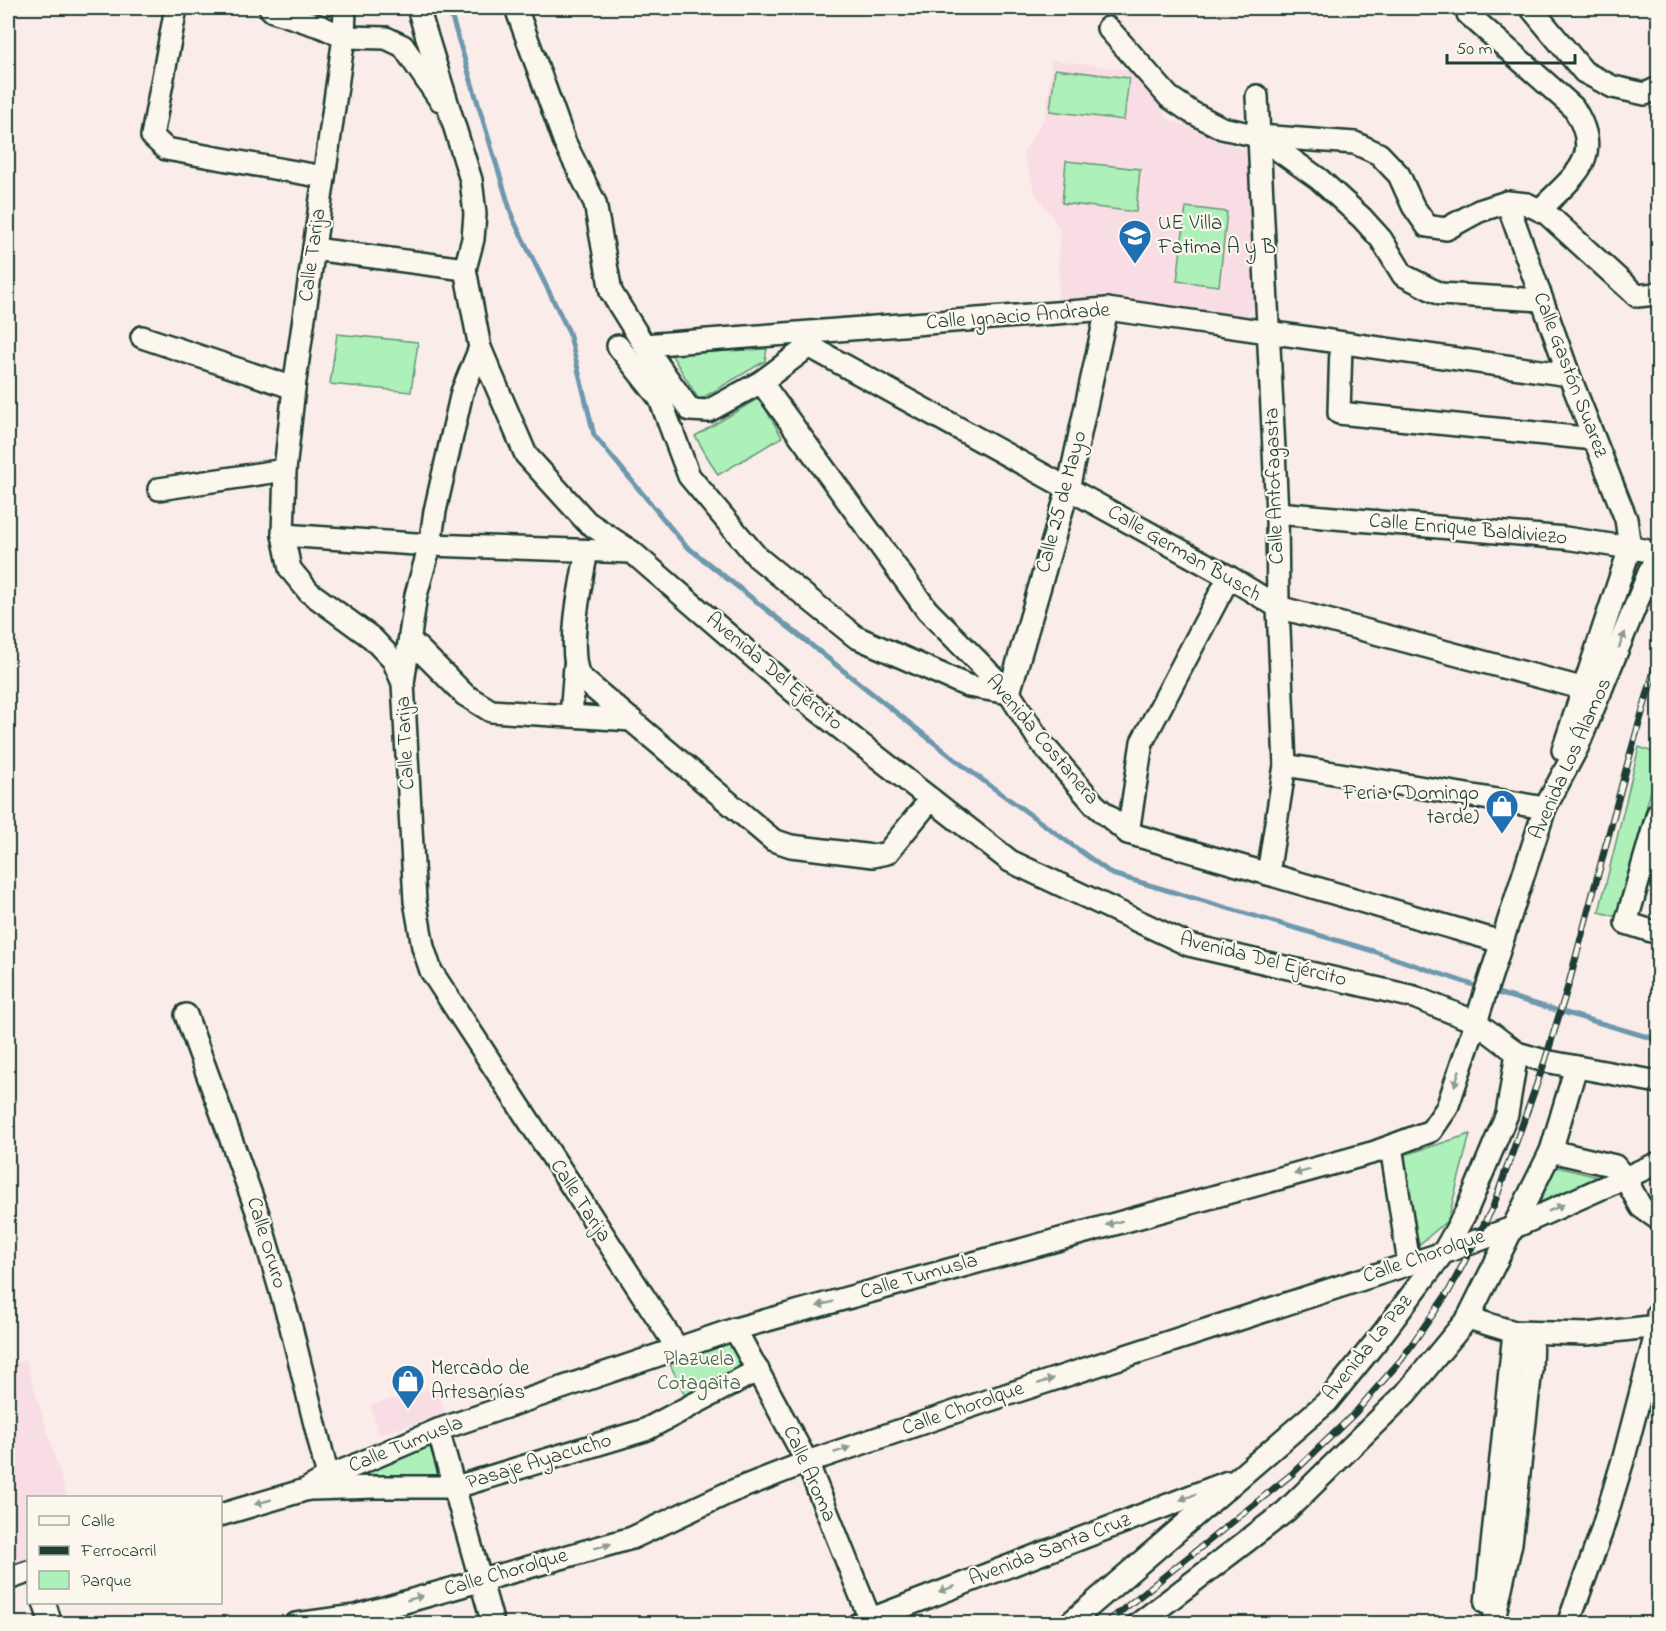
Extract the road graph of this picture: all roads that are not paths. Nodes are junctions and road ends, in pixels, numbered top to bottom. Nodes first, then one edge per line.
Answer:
1 (176, 8) edge
2 (270, 8) edge
3 (345, 8) edge
4 (418, 8) edge
5 (516, 8) edge
6 (1531, 8) edge
7 (1468, 14) dead end
8 (1108, 28) dead end
9 (344, 37) junction
10 (1659, 88) edge
11 (1257, 96) dead end
12 (453, 118) junction
13 (1258, 136) junction
14 (324, 177) junction
15 (1507, 202) junction
16 (1540, 210) junction
17 (314, 249) junction
18 (465, 269) junction
19 (1659, 292) edge
20 (1541, 300) junction
21 (1107, 309) junction
22 (1269, 332) junction
23 (142, 338) dead end
24 (809, 339) junction
25 (1341, 344) junction
26 (644, 345) junction
27 (618, 346) dead end
28 (480, 348) junction
29 (1569, 375) junction
30 (761, 382) junction
31 (294, 388) junction
32 (1594, 439) junction
33 (285, 470) junction
34 (159, 489) dead end
35 (1068, 489) junction
36 (1277, 513) junction
37 (283, 535) junction
38 (430, 545) junction
39 (1630, 548) junction
40 (587, 551) junction
41 (632, 552) junction
42 (1658, 552) edge
43 (1229, 577) junction
44 (1278, 607) junction
45 (410, 640) junction
46 (575, 666) junction
47 (403, 683) junction
48 (1592, 690) junction
49 (1009, 693) junction
50 (571, 716) junction
51 (632, 720) junction
52 (1285, 765) junction
53 (931, 799) junction
54 (1545, 808) junction
55 (1659, 813) edge
56 (1128, 833) junction
57 (1268, 874) junction
58 (1659, 933) edge
59 (1501, 942) junction
60 (1479, 1013) junction
61 (186, 1015) dead end
62 (1517, 1053) junction
63 (1576, 1066) junction
64 (1659, 1082) edge
65 (1391, 1146) junction
66 (1551, 1151) junction
67 (1659, 1163) edge
68 (1625, 1178) junction
69 (1659, 1220) edge
70 (1515, 1227) junction
71 (1443, 1253) junction
72 (1408, 1264) junction
73 (1659, 1314) edge
74 (1468, 1317) junction
75 (1658, 1326) edge
76 (735, 1329) junction
77 (1523, 1333) junction
78 (678, 1349) junction
79 (758, 1370) junction
80 (438, 1430) junction
81 (807, 1462) junction
82 (1243, 1476) junction
83 (328, 1477) junction
84 (456, 1487) junction
85 (305, 1490) junction
86 (222, 1514) edge
87 (27, 1572) edge
88 (8, 1579) edge
89 (481, 1579) junction
90 (45, 1604) edge
91 (867, 1622) edge
92 (51, 1623) edge
93 (296, 1623) edge
94 (493, 1623) edge
95 (1069, 1623) edge
96 (1138, 1623) edge
97 (1484, 1623) edge
98 (1493, 1623) edge
99 (1568, 1623) edge

1 - 14 street
2 - 9 street
3 - 9 street, Calle Tarija
4 - 12 street, Avenida Del Ejército
5 - 26 street
6 - 10 street
7 - 16 street
8 - 13 street
9 - 12 street
9 - 14 street, Calle Tarija
11 - 13 street, Calle Antofagasta
12 - 18 street, Avenida Del Ejército
13 - 15 street
13 - 20 street
13 - 22 street, Calle Antofagasta
14 - 17 street, Calle Tarija
15 - 16 street
15 - 20 street, Calle Gastón Suarez
16 - 19 street
17 - 18 street
17 - 31 street, Calle Tarija
18 - 28 street, Avenida Del Ejército
20 - 29 street, Calle Gastón Suarez
21 - 22 street, Calle Ignacio Andrade
21 - 24 street, Calle Ignacio Andrade
21 - 35 street, Calle 25 de Mayo
22 - 25 street, Calle Ignacio Andrade
22 - 36 street, Calle Antofagasta
23 - 31 street
24 - 26 street, Calle Ignacio Andrade
24 - 30 street
24 - 35 street, Calle German Busch
25 - 29 street, Calle Ignacio Andrade
25 - 32 street
26 - 30 street
27 - 49 street
28 - 38 street
28 - 41 street, Avenida Del Ejército
29 - 32 street, Calle Gastón Suarez
30 - 49 street, Avenida Costanera
31 - 33 street, Calle Tarija
32 - 39 street, Calle Gastón Suarez
33 - 34 street
33 - 37 street, Calle Tarija
35 - 43 street, Calle German Busch
35 - 49 street, Calle 25 de Mayo
36 - 39 street, Calle Enrique Baldiviezo
36 - 44 street, Calle Antofagasta
37 - 38 street
37 - 47 street, Calle Tarija
38 - 40 street
38 - 45 street
39 - 42 street, Calle Enrique Baldiviezo
39 - 48 street
40 - 41 street
40 - 46 street
41 - 53 street, Avenida Del Ejército
48 -> 42 street, Avenida Los Álamos
43 - 44 street, Calle German Busch
43 - 56 street
44 - 48 street, Calle German Busch
44 - 52 street, Calle Antofagasta
45 - 47 street
45 - 50 street
46 - 50 street
46 - 51 street
47 - 78 street, Calle Tarija
48 - 54 street, Avenida Los Álamos
49 - 56 street, Avenida Costanera
50 - 51 street
51 - 53 street
52 - 54 street
52 - 57 street, Calle Antofagasta
53 - 60 street, Avenida Del Ejército
54 - 59 street, Avenida Los Álamos
55 - 58 street
56 - 57 street, Avenida Costanera
57 - 59 street, Avenida Costanera
59 - 60 street, Avenida Los Álamos
60 - 62 street
60 -> 65 street, Calle Tumusla
61 - 83 street, Calle Oruro
62 - 63 street
62 - 71 street, Avenida La Paz
63 - 64 street
63 - 66 street
65 - 72 street
65 -> 76 street, Calle Tumusla
66 - 68 street
66 - 70 street
67 - 68 street, Calle Chorolque
68 - 69 street
70 -> 68 street, Calle Chorolque
70 - 71 street, Calle Chorolque
70 - 74 street
71 - 72 street, Calle Chorolque
71 - 82 street, Avenida La Paz
81 -> 72 street, Calle Chorolque
73 - 75 street
74 - 77 street
74 - 96 street
75 - 77 street
75 - 99 street
76 - 78 street, Calle Tumusla
76 - 79 street, Calle Aroma
77 - 97 street
77 - 98 street
78 - 80 street, Calle Tumusla
79 - 81 street, Calle Aroma
79 - 84 street, Pasaje Ayacucho
80 - 83 street, Calle Tumusla
80 - 84 street
89 -> 81 street, Calle Chorolque
81 - 91 street, Calle Aroma
82 -> 91 street, Avenida Santa Cruz
82 - 95 street, Avenida La Paz
83 - 85 street, Calle Tumusla
84 - 85 street, Pasaje Ayacucho
84 - 89 street
85 -> 86 street
87 - 88 street
93 -> 89 street, Calle Chorolque
89 - 94 street
90 - 92 street

